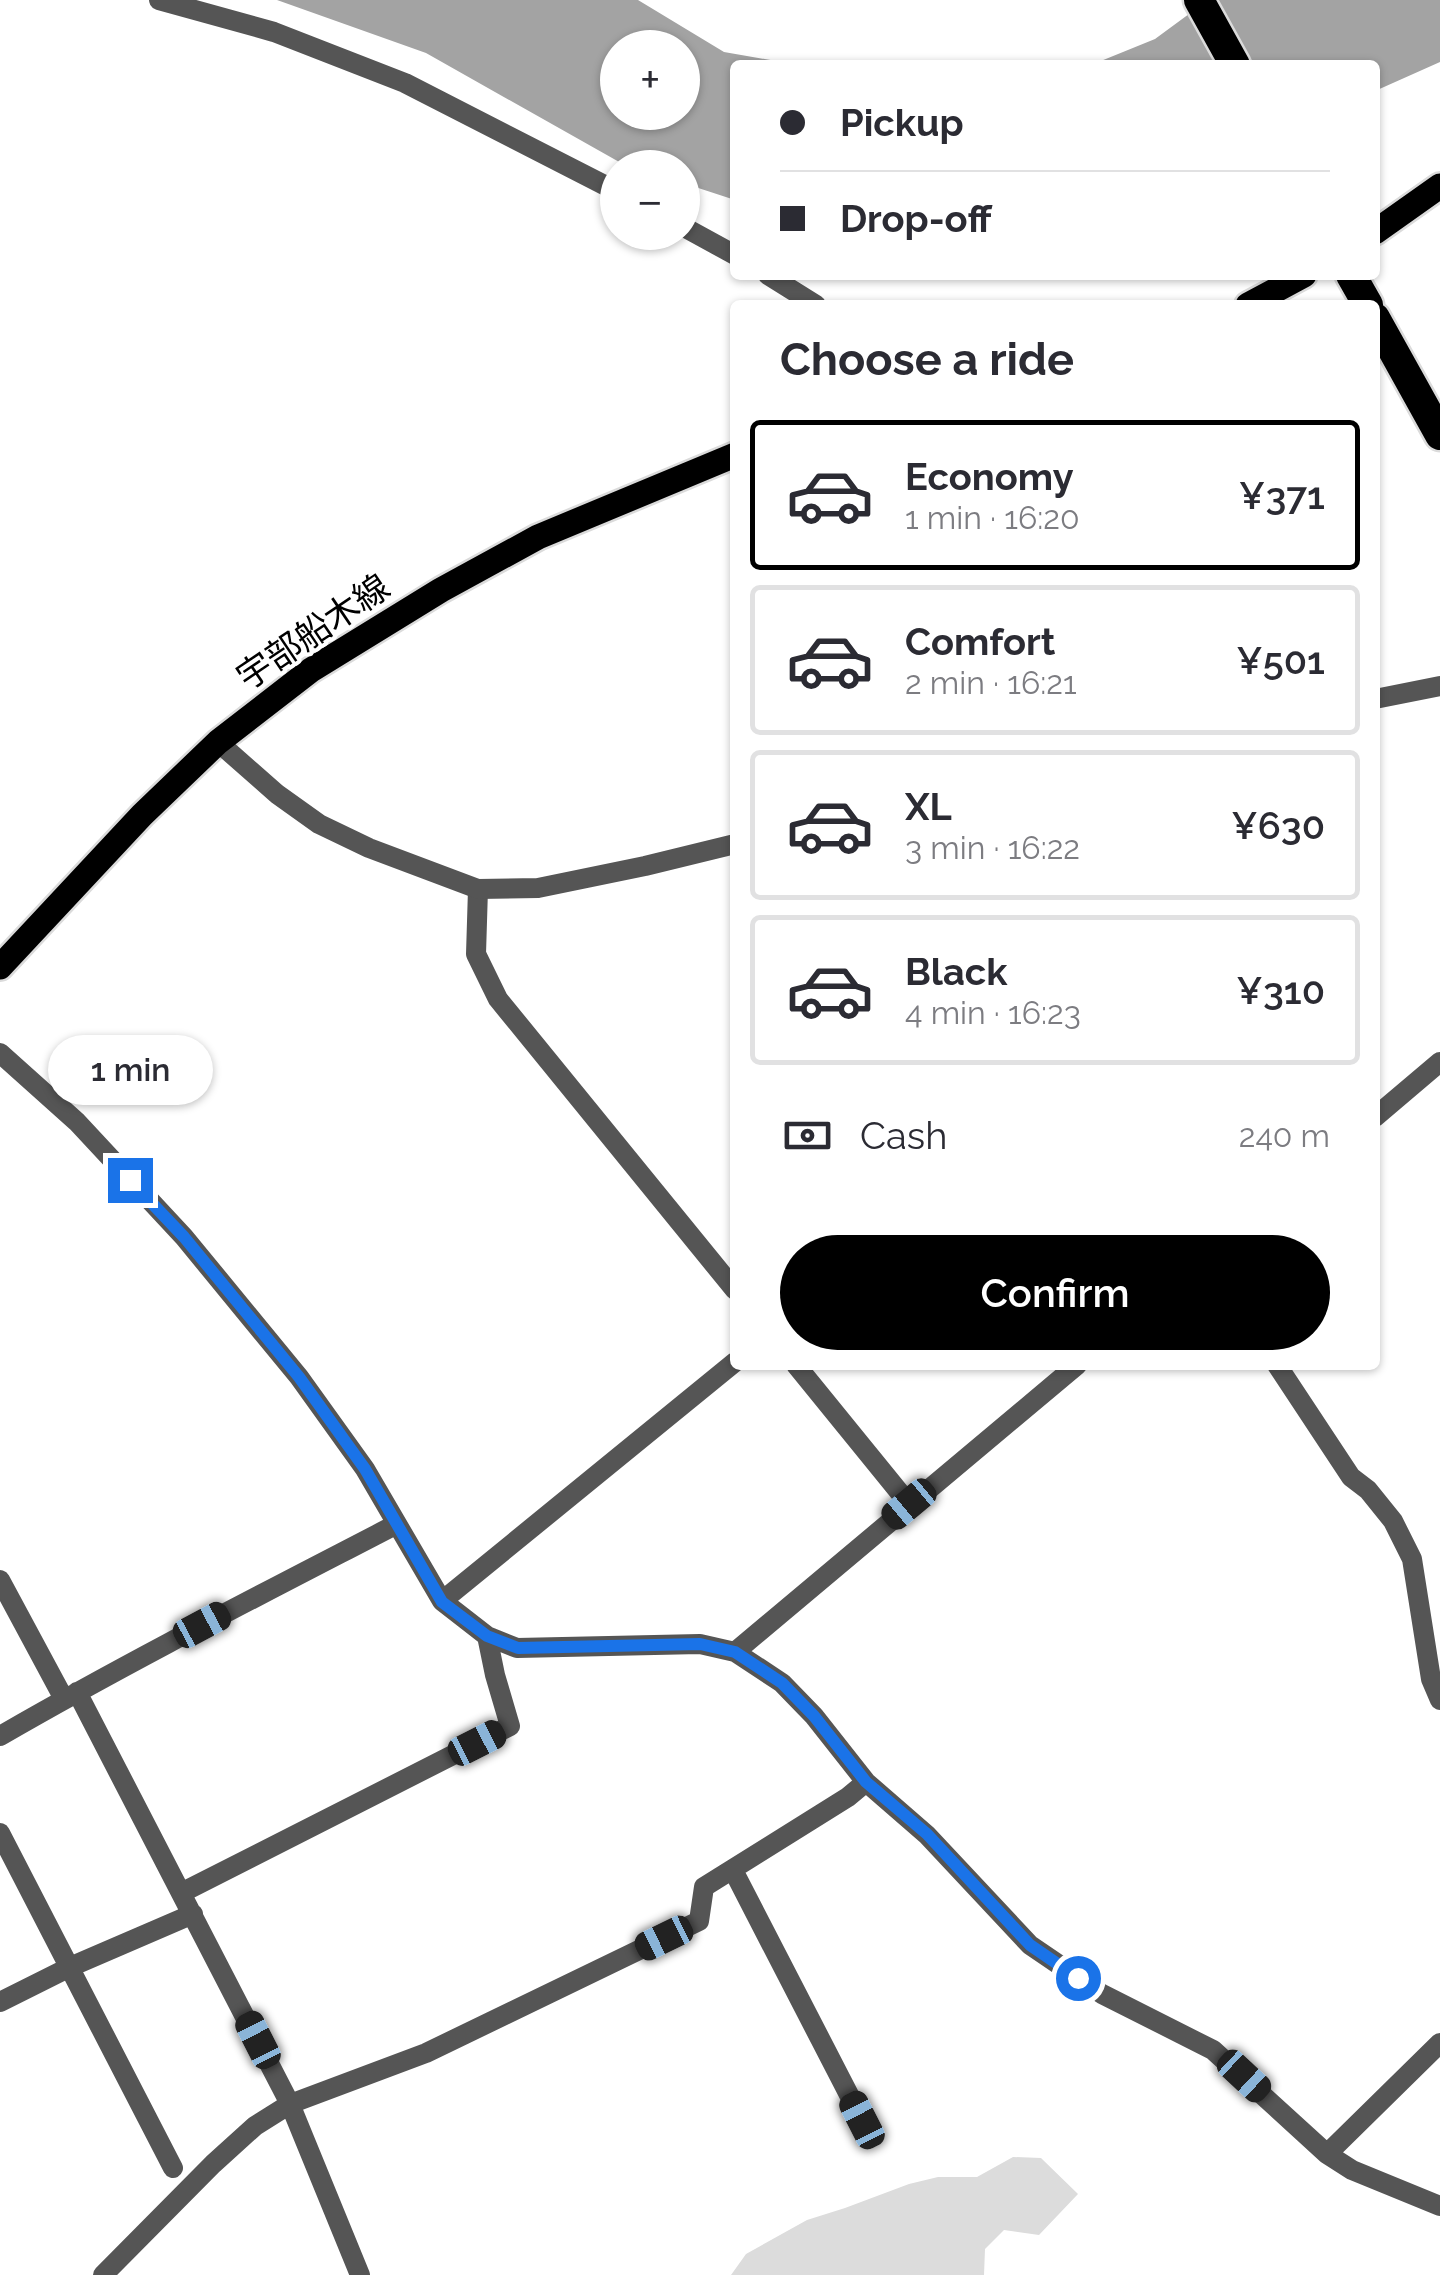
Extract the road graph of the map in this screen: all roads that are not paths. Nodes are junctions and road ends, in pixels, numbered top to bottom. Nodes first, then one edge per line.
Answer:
1 (159, 0) edge
2 (1199, 0) edge
3 (1232, 60) edge
4 (600, 183) edge
5 (1440, 186) edge
6 (1380, 228) edge
7 (700, 236) edge
8 (730, 251) edge
9 (776, 280) edge
10 (1295, 280) edge
11 (808, 300) edge
12 (1257, 300) edge
13 (1380, 327) edge
14 (1440, 435) edge
15 (730, 457) edge
16 (1440, 686) edge
17 (1380, 699) edge
18 (218, 742) junction
19 (730, 845) edge
20 (478, 888) junction
21 (0, 967) edge
22 (0, 1052) edge
23 (1440, 1062) edge
24 (1380, 1113) edge
25 (730, 1284) edge
26 (730, 1366) edge
27 (800, 1370) edge
28 (1071, 1370) edge
29 (1279, 1370) edge
30 (909, 1504) junction
31 (397, 1524) junction
32 (0, 1580) edge
33 (442, 1602) junction
34 (487, 1636) junction
35 (735, 1652) junction
36 (70, 1695) junction
37 (1440, 1700) edge
38 (0, 1736) edge
39 (866, 1782) junction
40 (0, 1834) edge
41 (733, 1870) junction
42 (181, 1892) junction
43 (192, 1914) junction
44 (70, 1967) junction
45 (0, 2002) edge
46 (1440, 2043) edge
47 (290, 2104) junction
48 (862, 2120) dead end
49 (1327, 2154) junction
50 (172, 2168) dead end
51 (1440, 2206) edge
52 (103, 2275) edge
53 (360, 2275) edge

1 - 4 street
2 - 3 highway
5 - 6 main road
7 - 8 street
9 - 11 street
10 - 12 main road
13 - 14 highway
15 - 18 main road, 宇部船木線
16 - 17 street
18 - 20 street
18 - 21 main road, 宇部船木線
19 - 20 street
20 - 25 street
22 - 31 street
23 - 24 street
26 - 33 street
27 - 30 street
28 - 30 street
29 - 37 street
30 - 35 street
31 - 33 street
31 - 36 street
32 - 36 street
33 - 34 street
34 - 35 street
34 - 42 street
35 - 39 street
36 - 38 street
36 - 42 street
39 - 41 street
39 - 49 street
40 - 44 street
41 - 47 street
41 - 48 street
42 - 43 street
43 - 44 street
43 - 47 street
44 - 45 street
44 - 50 street
46 - 49 street
47 - 52 street
47 - 53 street
49 - 51 street

